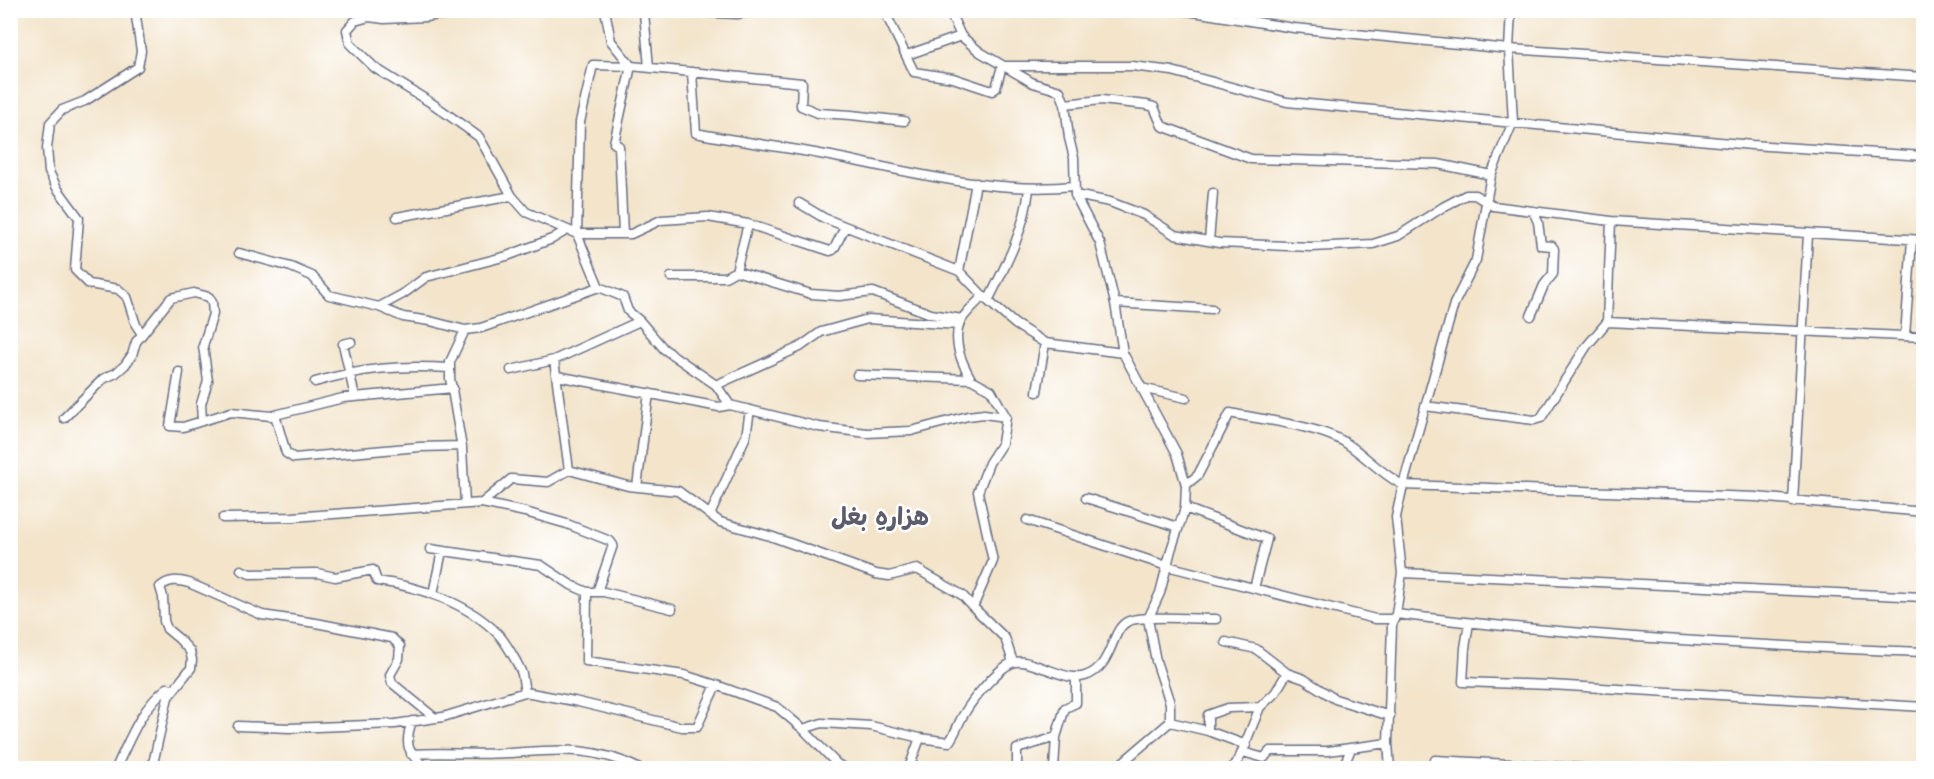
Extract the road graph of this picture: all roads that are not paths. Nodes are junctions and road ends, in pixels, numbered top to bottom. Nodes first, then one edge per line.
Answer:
1 (135, 10) edge
2 (477, 10) edge
3 (605, 10) edge
4 (646, 10) edge
5 (656, 10) edge
6 (766, 10) edge
7 (884, 10) edge
8 (949, 10) edge
9 (1181, 10) edge
10 (1511, 10) edge
11 (961, 36) junction
12 (1509, 49) junction
13 (907, 55) junction
14 (631, 66) junction
15 (1002, 66) junction
16 (649, 67) junction
17 (692, 72) junction
18 (1923, 77) edge
19 (1065, 104) junction
20 (904, 121) dead end
21 (1513, 123) junction
22 (1923, 156) edge
23 (1491, 175) junction
24 (976, 183) junction
25 (1029, 189) junction
26 (1075, 190) junction
27 (1213, 193) dead end
28 (512, 196) junction
29 (1485, 202) junction
30 (799, 203) dead end
31 (1533, 211) junction
32 (397, 217) dead end
33 (1611, 221) junction
34 (748, 224) junction
35 (845, 226) junction
36 (567, 230) junction
37 (577, 234) junction
38 (623, 234) junction
39 (1808, 234) junction
40 (1912, 240) junction
41 (1923, 240) edge
42 (1209, 241) junction
43 (239, 253) dead end
44 (736, 271) junction
45 (959, 271) junction
46 (670, 278) dead end
47 (599, 287) junction
48 (985, 298) junction
49 (1115, 303) junction
50 (379, 307) junction
51 (1212, 309) dead end
52 (1532, 316) dead end
53 (640, 321) junction
54 (961, 322) junction
55 (1607, 322) junction
56 (465, 330) junction
57 (1804, 332) junction
58 (142, 334) junction
59 (1905, 336) junction
60 (1923, 337) edge
61 (351, 342) dead end
62 (1045, 343) junction
63 (1123, 353) junction
64 (554, 360) junction
65 (450, 368) junction
66 (511, 370) dead end
67 (179, 372) dead end
68 (349, 372) junction
69 (856, 375) dead end
70 (557, 376) junction
71 (971, 379) junction
72 (315, 382) dead end
73 (716, 385) junction
74 (453, 388) junction
75 (1142, 388) junction
76 (1037, 392) dead end
77 (649, 393) junction
78 (355, 397) junction
79 (1186, 398) dead end
80 (730, 405) junction
81 (1425, 406) junction
82 (750, 410) junction
83 (275, 415) junction
84 (1006, 417) junction
85 (64, 418) dead end
86 (202, 421) junction
87 (462, 446) junction
88 (569, 470) junction
89 (1186, 485) junction
90 (1403, 485) junction
91 (637, 487) junction
92 (1086, 498) dead end
93 (1792, 502) junction
94 (482, 503) junction
95 (465, 504) junction
96 (1185, 508) junction
97 (1923, 512) edge
98 (710, 514) junction
99 (223, 518) dead end
100 (1027, 520) dead end
101 (1178, 527) junction
102 (430, 549) dead end
103 (442, 551) junction
104 (1167, 566) junction
105 (241, 570) dead end
106 (1402, 573) junction
107 (1254, 588) junction
108 (592, 592) junction
109 (433, 594) junction
110 (1923, 597) edge
111 (973, 607) junction
112 (672, 609) dead end
113 (1394, 617) junction
114 (1148, 619) junction
115 (1216, 619) dead end
116 (1469, 623) junction
117 (1226, 642) dead end
118 (1923, 652) edge
119 (1013, 662) junction
120 (1287, 673) junction
121 (1076, 677) junction
122 (716, 685) junction
123 (173, 689) junction
124 (525, 692) junction
125 (1260, 707) junction
126 (1923, 707) edge
127 (1390, 716) junction
128 (435, 718) junction
129 (412, 721) junction
130 (1170, 722) junction
131 (238, 726) dead end
132 (803, 729) junction
133 (1208, 731) junction
134 (1056, 737) junction
135 (920, 738) junction
136 (1388, 743) junction
137 (1244, 749) junction
138 (1351, 749) junction
139 (411, 753) junction
140 (1435, 760) dead end
141 (1507, 766) edge
142 (116, 768) edge
143 (152, 768) edge
144 (426, 768) edge
145 (638, 768) edge
146 (845, 768) edge
147 (909, 768) edge
148 (1017, 768) edge
149 (1054, 768) edge
150 (1116, 768) edge
151 (1233, 768) edge
152 (1340, 768) edge
153 (1390, 768) edge
154 (1582, 768) edge

1 - 58 street
2 - 28 street
3 - 14 street
4 - 16 street
5 - 6 street
7 - 13 street
8 - 11 street
9 - 12 street
10 - 12 street
11 - 13 street
11 - 15 street
12 - 18 street
12 - 21 street
13 - 15 street
14 - 16 street
14 - 37 street
14 - 38 street
15 - 19 street
15 - 21 street
16 - 17 street
17 - 20 street
17 - 24 street
19 - 23 street
19 - 26 street
21 - 22 street
21 - 23 street
23 - 29 street
24 - 25 street
24 - 45 street
25 - 26 street
25 - 48 street
26 - 42 street
26 - 49 street
27 - 42 street
28 - 32 street
28 - 36 street
29 - 31 street
29 - 42 street
29 - 81 street
30 - 35 street
31 - 33 street
31 - 52 street
33 - 39 street
33 - 55 street
34 - 35 street
34 - 38 street
34 - 44 street
35 - 45 street
36 - 37 street
36 - 50 street
37 - 38 street
37 - 47 street
39 - 40 street
39 - 57 street
40 - 41 street
40 - 59 street
43 - 50 street
44 - 46 street
44 - 54 street
45 - 48 street
47 - 53 street
47 - 56 street
48 - 54 street
48 - 62 street
49 - 51 street
49 - 63 street
50 - 56 street
53 - 64 street
53 - 73 street
54 - 71 street
54 - 73 street
55 - 57 street
55 - 81 street
56 - 65 street
57 - 59 street
57 - 93 street
58 - 85 street
58 - 86 street
59 - 60 street
61 - 68 street
62 - 63 street
62 - 76 street
63 - 75 street
64 - 66 street
64 - 70 street
65 - 68 street
65 - 74 street
67 - 86 street
68 - 72 street
68 - 78 street
69 - 71 street
70 - 77 street
70 - 88 street
71 - 84 street
73 - 80 street
74 - 78 street
74 - 87 street
75 - 79 street
75 - 89 street
77 - 80 street
77 - 91 street
78 - 83 street
80 - 82 street
81 - 90 street
82 - 84 street
82 - 98 street
83 - 86 street
83 - 87 street
84 - 111 street
87 - 95 street
88 - 91 street
88 - 94 street
89 - 90 street
89 - 96 street
90 - 93 street
90 - 106 street
91 - 98 street
92 - 101 street
93 - 97 street
94 - 95 street
94 - 108 street
95 - 99 street
96 - 101 street
96 - 107 street
98 - 111 street
100 - 104 street
101 - 104 street
102 - 103 street
103 - 108 street
103 - 109 street
104 - 107 street
104 - 114 street
105 - 109 street
106 - 110 street
106 - 113 street
107 - 113 street
108 - 112 street
108 - 122 street
109 - 124 street
111 - 119 street
113 - 116 street
113 - 127 street
114 - 115 street
114 - 121 street
114 - 130 street
116 - 118 street
116 - 126 street
117 - 120 street
119 - 121 street
119 - 135 street
120 - 125 street
120 - 127 street
121 - 134 street
122 - 124 street
122 - 132 street
123 - 128 street
123 - 142 street
123 - 143 street
124 - 128 street
125 - 133 street
125 - 137 street
127 - 136 street
128 - 129 street
129 - 131 street
129 - 139 street
130 - 133 street
130 - 150 street
132 - 135 street
132 - 146 street
133 - 137 street
134 - 148 street
134 - 149 street
135 - 147 street
136 - 138 street
136 - 153 street
137 - 138 street
137 - 151 street
138 - 152 street
139 - 144 street
139 - 145 street
140 - 141 street
141 - 154 street

